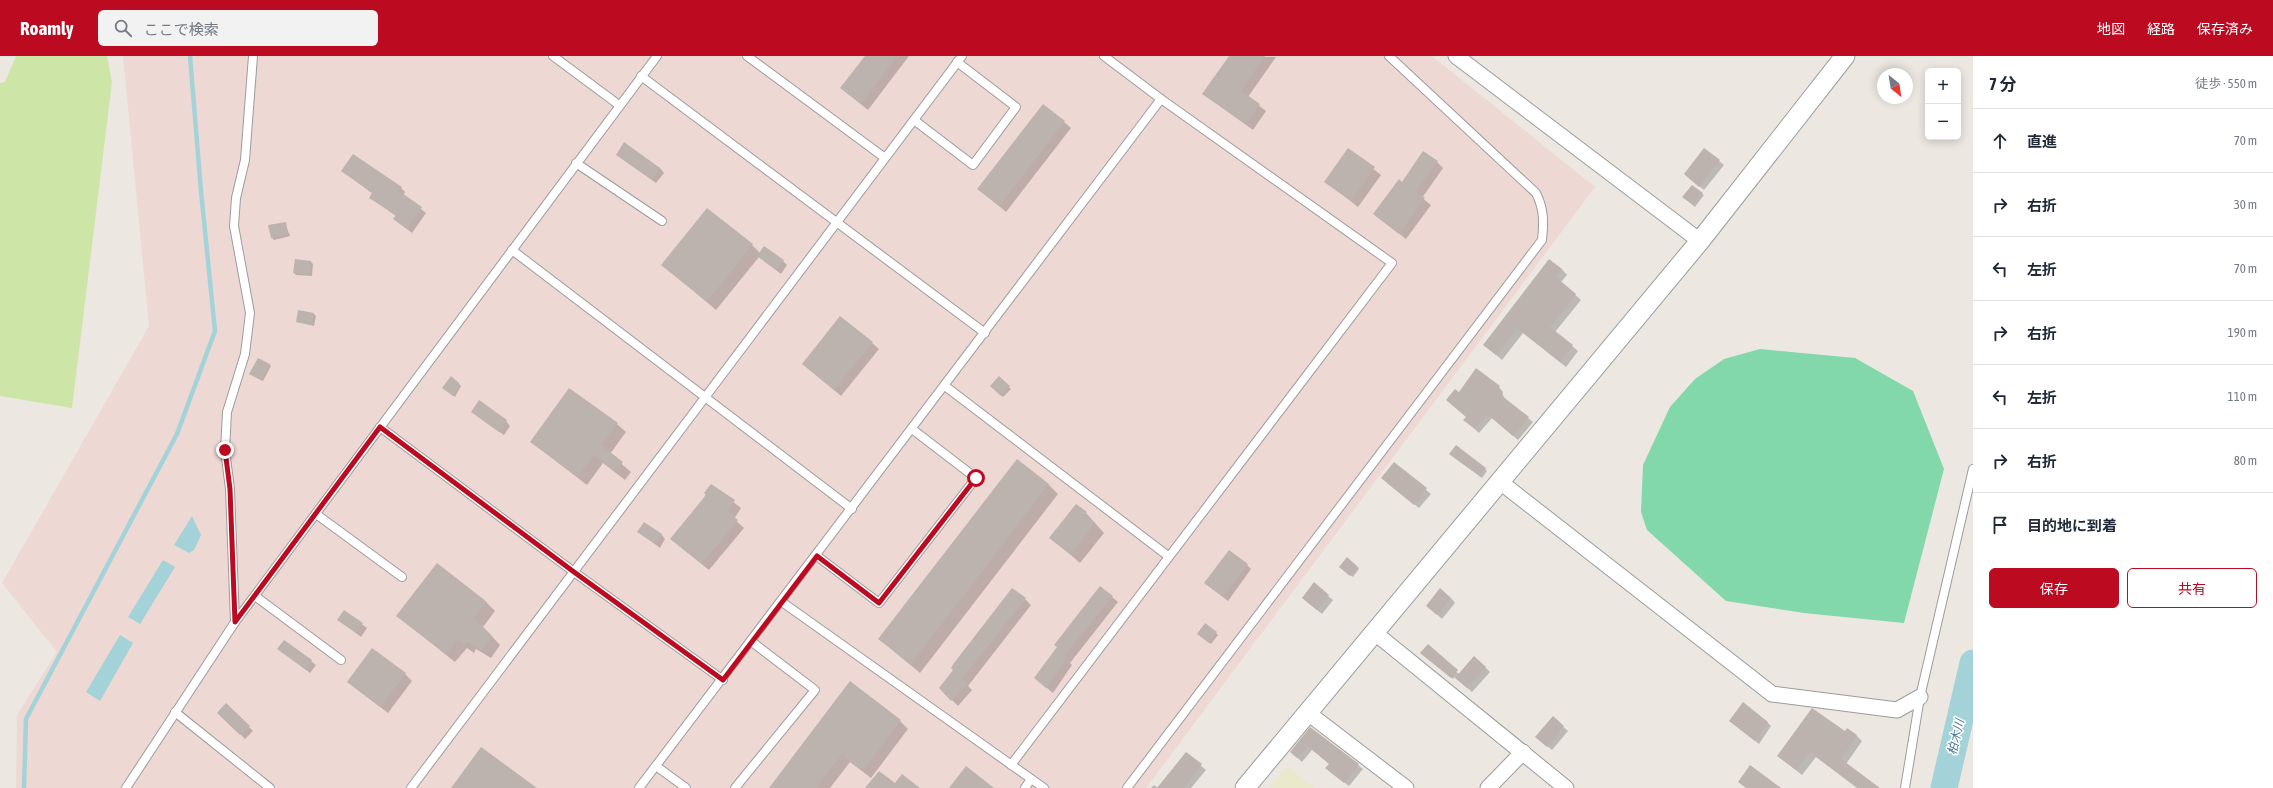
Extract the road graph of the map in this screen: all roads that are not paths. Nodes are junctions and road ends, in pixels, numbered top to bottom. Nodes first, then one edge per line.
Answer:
1 (253, 56) edge
2 (552, 56) edge
3 (657, 56) edge
4 (747, 56) edge
5 (1104, 56) edge
6 (1389, 56) edge
7 (1456, 56) edge
8 (1845, 56) edge
9 (959, 59) edge
10 (641, 76) junction
11 (1161, 99) junction
12 (619, 105) junction
13 (914, 120) junction
14 (885, 158) junction
15 (576, 163) junction
16 (662, 221) dead end
17 (837, 222) junction
18 (1700, 241) junction
19 (512, 250) junction
20 (985, 333) junction
21 (945, 386) junction
22 (705, 398) junction
23 (380, 427) junction
24 (912, 429) junction
25 (1973, 469) edge
26 (1499, 481) junction
27 (852, 509) junction
28 (316, 514) junction
29 (817, 556) junction
30 (1168, 556) junction
31 (574, 572) junction
32 (402, 577) dead end
33 (255, 596) junction
34 (782, 602) junction
35 (235, 622) junction
36 (1375, 633) junction
37 (752, 642) junction
38 (341, 660) dead end
39 (723, 680) junction
40 (1920, 698) junction
41 (175, 712) junction
42 (1308, 713) junction
43 (1523, 752) junction
44 (1011, 765) junction
45 (656, 766) junction
46 (1031, 779) junction
47 (126, 788) edge
48 (270, 788) edge
49 (411, 788) edge
50 (639, 788) edge
51 (686, 788) edge
52 (736, 788) edge
53 (1025, 788) edge
54 (1044, 788) edge
55 (1127, 788) edge
56 (1245, 788) edge
57 (1406, 788) edge
58 (1488, 788) edge
59 (1566, 788) edge
60 (1905, 788) edge

1 - 35 lane
2 - 12 lane
3 - 10 lane
4 - 14 lane
5 - 11 lane
6 - 55 lane
7 - 18 street
8 - 18 street
9 - 13 lane
9 - 13 lane
10 - 12 lane
10 - 17 lane
11 - 20 lane
11 - 30 lane
12 - 15 lane
13 - 14 lane
14 - 17 lane
15 - 16 lane
15 - 19 lane
17 - 20 lane
17 - 22 lane
18 - 26 street
19 - 22 lane
19 - 23 lane
20 - 21 lane
21 - 24 lane
21 - 30 lane
22 - 27 lane
22 - 31 lane
23 - 28 lane
23 - 31 lane
24 - 27 lane
24 - 29 lane
25 - 40 lane
26 - 36 street
26 - 40 street
27 - 29 lane
28 - 32 lane
28 - 33 lane
29 - 34 lane
30 - 44 lane
31 - 39 lane
31 - 49 lane
33 - 35 lane
33 - 38 lane
34 - 37 lane
34 - 44 lane
35 - 41 lane
36 - 42 street
36 - 43 street
37 - 39 lane
37 - 52 lane
39 - 45 lane
40 - 60 lane
41 - 47 lane
41 - 48 lane
42 - 56 street
42 - 57 street
43 - 58 street
43 - 59 street
44 - 46 lane
45 - 50 lane
45 - 51 lane
46 - 53 lane
46 - 54 lane

